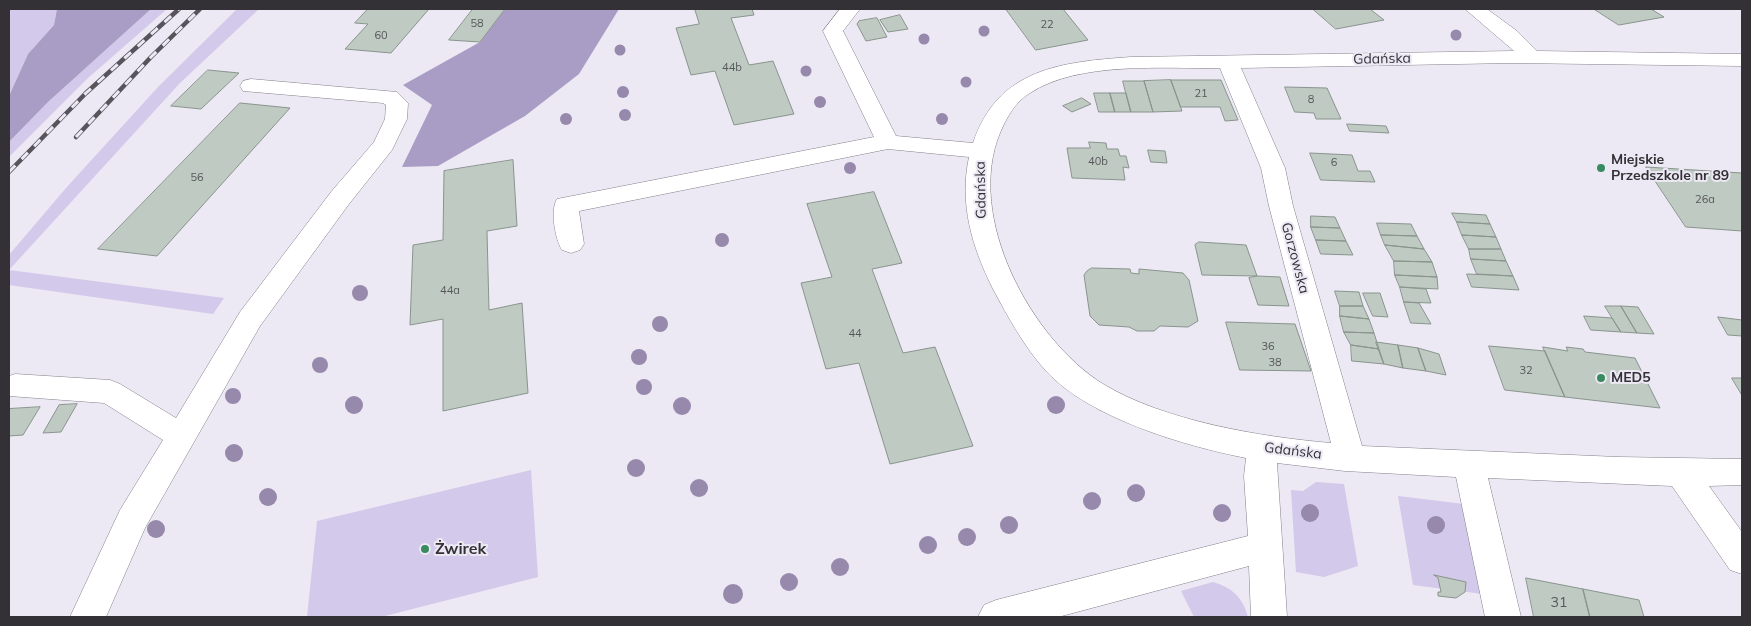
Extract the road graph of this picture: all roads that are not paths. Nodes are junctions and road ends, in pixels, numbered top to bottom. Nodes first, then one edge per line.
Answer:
1 (850, 9) edge
2 (1475, 9) edge
3 (1531, 57) junction
4 (1742, 60) edge
5 (1228, 62) junction
6 (251, 86) dead end
7 (888, 142) junction
8 (980, 151) junction
9 (571, 244) dead end
10 (15, 386) dead end
11 (181, 436) junction
12 (1262, 447) junction
13 (1350, 458) junction
14 (1469, 464) junction
15 (1742, 472) edge
16 (1682, 474) junction
17 (1265, 546) junction
18 (1742, 558) edge
19 (88, 617) edge
20 (996, 617) edge
21 (1269, 617) edge
22 (1503, 617) edge

1 - 7 street
2 - 3 street
3 - 4 street, Gdańska
3 - 5 street, Gdańska
5 - 8 street, Gdańska
5 - 13 street, Gorzowska
6 - 11 street
7 - 8 street
7 - 9 street
8 - 12 street, Gdańska
10 - 11 street
11 - 19 street
12 - 13 street, Gdańska
12 - 17 street
13 - 14 street, Gdańska
14 - 16 street, Gdańska
14 - 22 street
15 - 16 street, Gdańska
16 - 18 street
17 - 20 street
17 - 21 street

